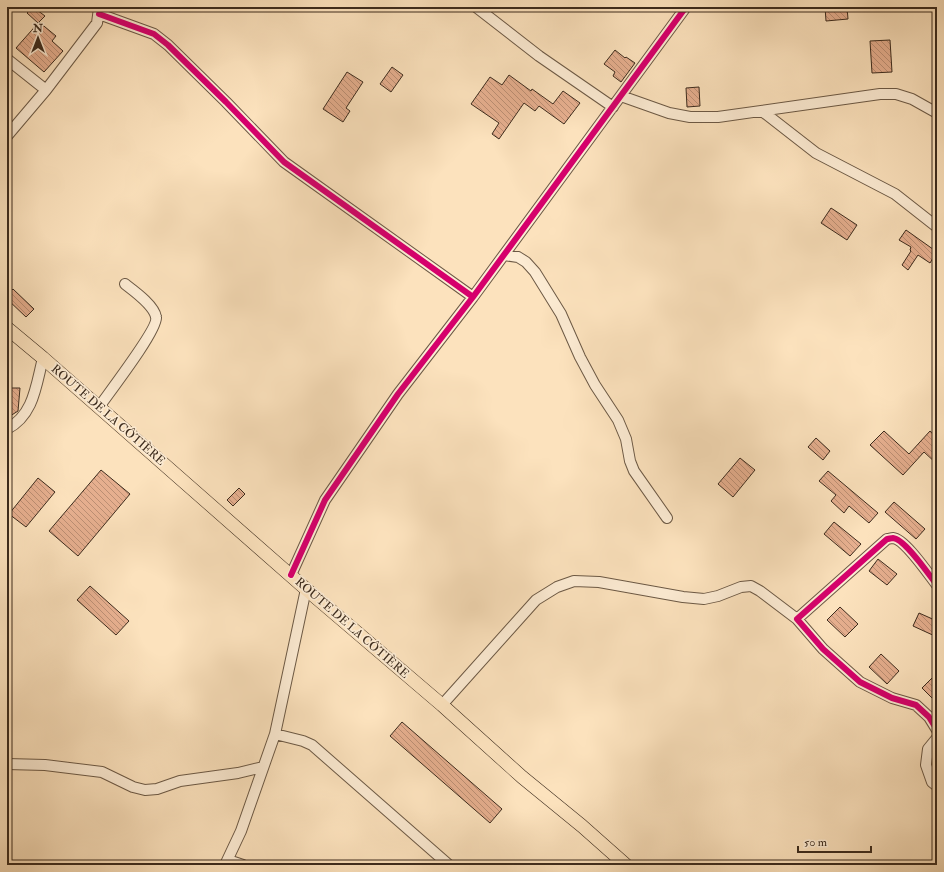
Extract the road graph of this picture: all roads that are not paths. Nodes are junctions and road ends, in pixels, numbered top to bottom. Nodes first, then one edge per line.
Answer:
1 (476, 7) edge
2 (686, 7) edge
3 (99, 10) edge
4 (7, 60) edge
5 (46, 90) junction
6 (621, 96) junction
7 (613, 107) junction
8 (762, 111) junction
9 (937, 113) edge
10 (7, 136) edge
11 (937, 227) edge
12 (504, 255) junction
13 (125, 284) dead end
14 (473, 297) junction
15 (7, 328) edge
16 (43, 358) junction
17 (99, 407) junction
18 (7, 429) edge
19 (667, 518) dead end
20 (291, 575) junction
21 (937, 585) edge
22 (306, 589) junction
23 (797, 619) junction
24 (442, 705) junction
25 (937, 730) edge
26 (275, 734) junction
27 (937, 738) edge
28 (7, 764) edge
29 (263, 767) junction
30 (937, 786) edge
31 (226, 862) edge
32 (243, 865) edge
33 (449, 865) edge
34 (626, 865) edge

1 - 7 street
2 - 6 street
3 - 5 street
3 - 14 street
4 - 5 street
5 - 10 street
6 - 7 street
6 - 8 street
7 - 12 street
8 - 9 street
8 - 11 street
12 - 14 street
12 - 19 street
13 - 17 street
14 - 20 street
15 - 16 main road, ROUTE DE LA CÔTIÈRE
16 - 17 main road, ROUTE DE LA CÔTIÈRE
16 - 18 street
17 - 20 main road, ROUTE DE LA CÔTIÈRE
20 - 22 main road, ROUTE DE LA CÔTIÈRE
21 - 23 street
22 - 24 main road, ROUTE DE LA CÔTIÈRE
22 - 26 street
23 - 24 street
23 - 25 street
24 - 34 main road, ROUTE DE LA CÔTIÈRE
26 - 29 street
26 - 33 street
27 - 30 street
28 - 29 street
29 - 31 street
31 - 32 street

